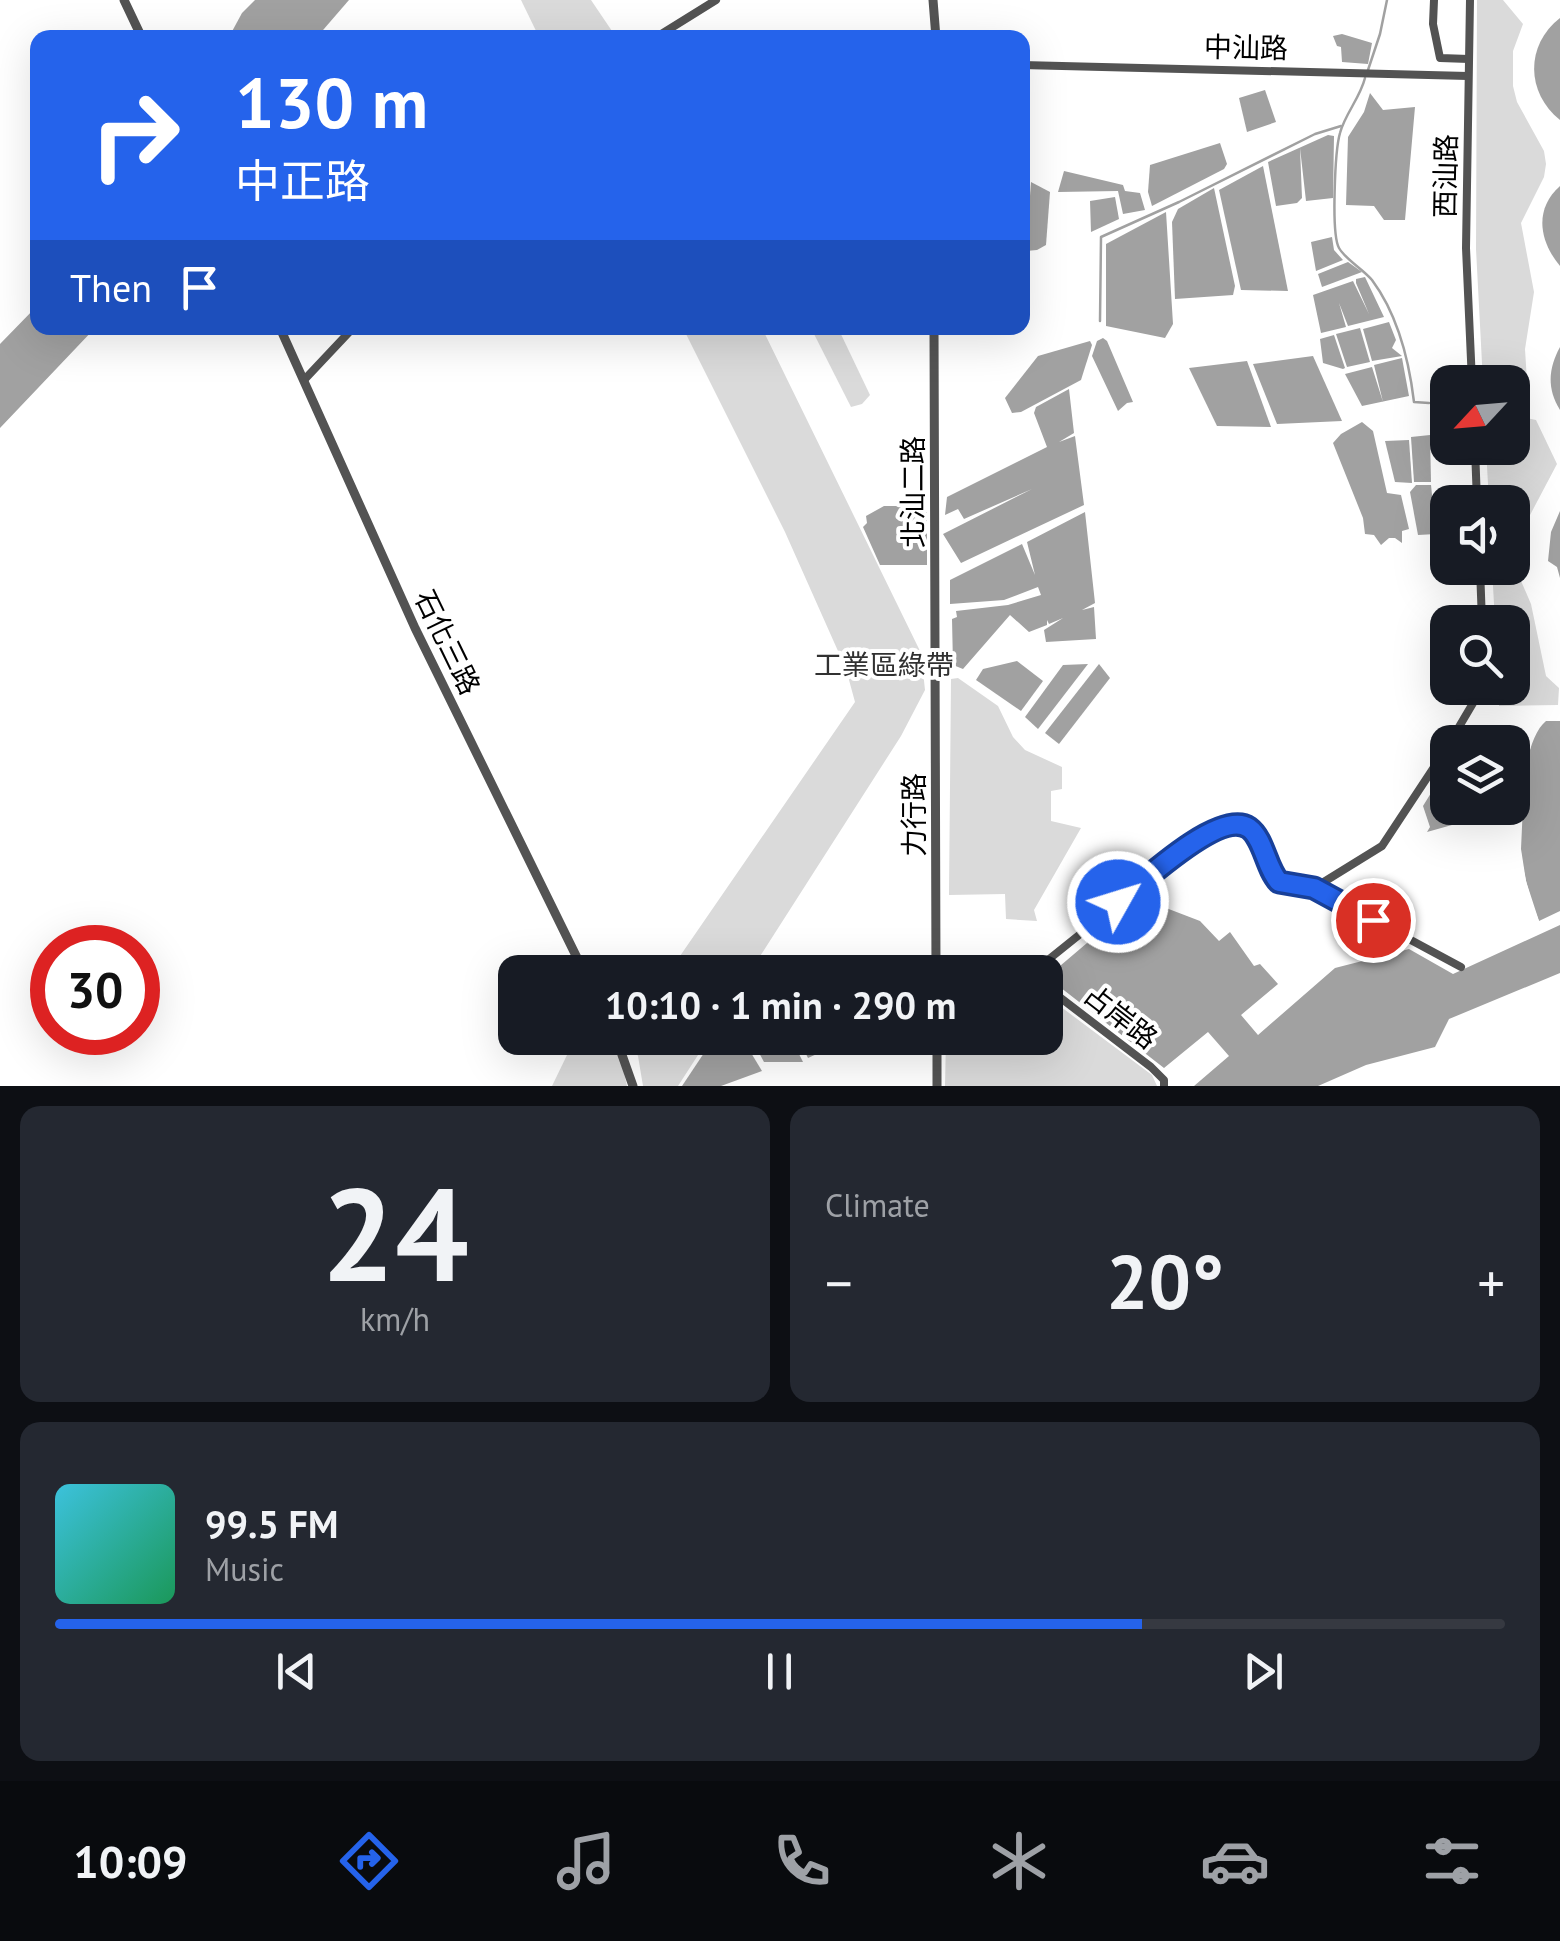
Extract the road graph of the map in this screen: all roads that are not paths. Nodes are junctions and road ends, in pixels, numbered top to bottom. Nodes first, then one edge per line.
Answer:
1 (124, 0) edge
2 (716, 0) edge
3 (934, 0) edge
4 (1434, 0) edge
5 (1470, 0) edge
6 (138, 30) edge
7 (668, 30) edge
8 (936, 30) edge
9 (1440, 58) junction
10 (1469, 58) junction
11 (1030, 65) edge
12 (1438, 73) junction
13 (1468, 76) junction
14 (283, 335) edge
15 (346, 335) edge
16 (934, 335) edge
17 (1471, 365) edge
18 (304, 380) junction
19 (936, 657) joint
20 (1430, 773) edge
21 (1314, 888) junction
22 (576, 955) edge
23 (936, 955) edge
24 (1054, 955) edge
25 (1462, 967) dead end
26 (1063, 1000) edge
27 (622, 1055) edge
28 (936, 1055) edge
29 (634, 1086) edge
30 (937, 1086) edge
31 (1164, 1086) edge

1 - 6 street
2 - 7 street
3 - 8 street
4 - 9 street
5 - 10 street, 西汕路
9 - 10 street
9 - 12 street
10 - 13 street, 西汕路
11 - 12 street, 中汕路
12 - 13 street, 中汕路
13 - 17 street, 西汕路
14 - 18 street, 石化三路
15 - 18 street
16 - 19 street, 北汕二路
18 - 22 street, 石化三路
19 - 23 street, 力行路
20 - 21 street
21 - 24 street
21 - 25 street
26 - 31 street, 占岸路
27 - 29 street
28 - 30 street

